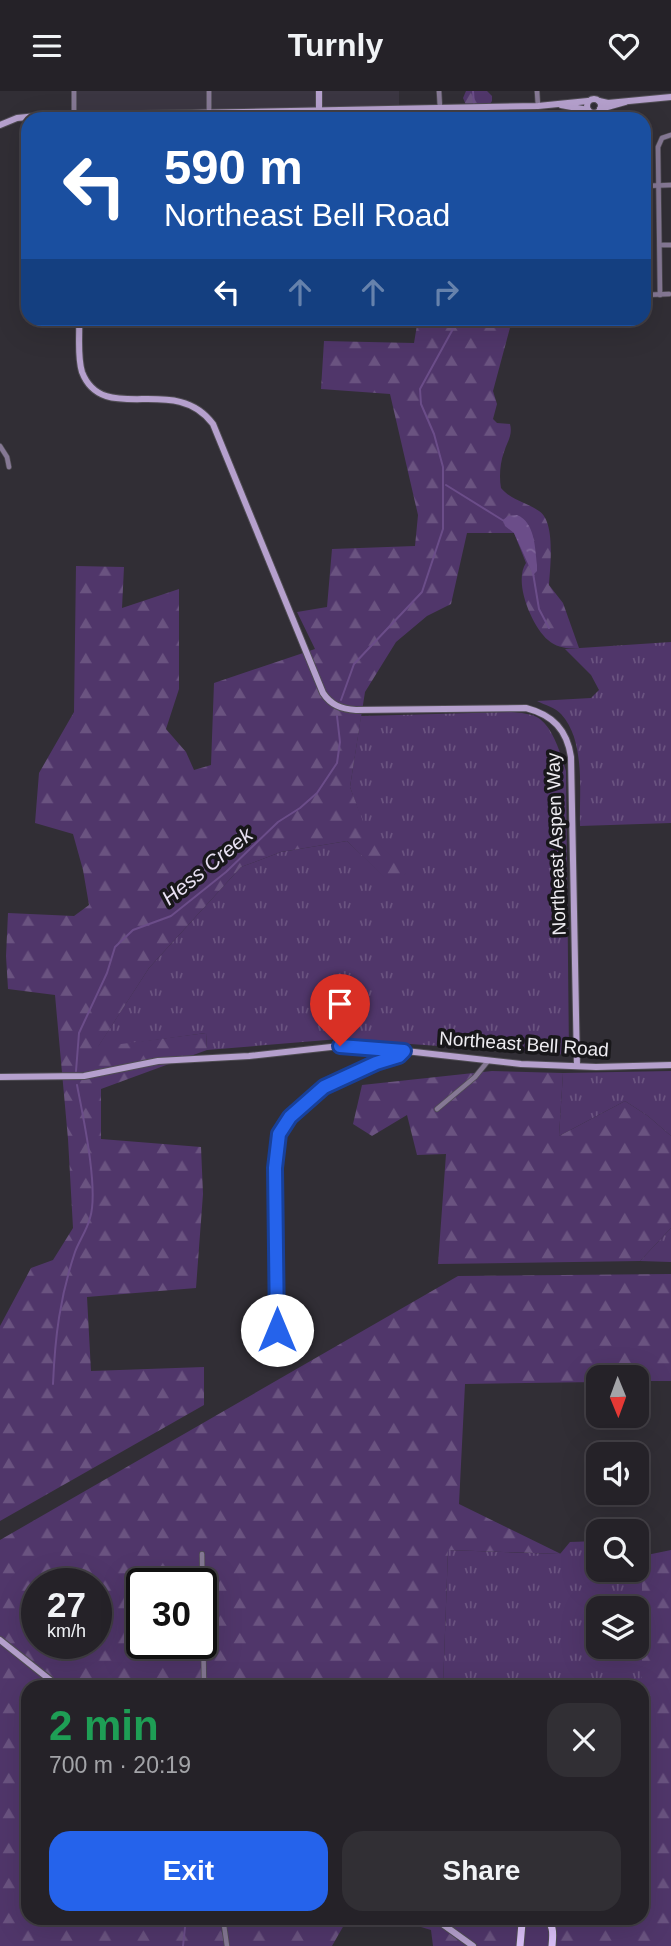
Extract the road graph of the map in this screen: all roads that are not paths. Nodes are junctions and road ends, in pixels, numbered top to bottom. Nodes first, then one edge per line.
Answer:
1 (74, 91) edge
2 (209, 91) edge
3 (318, 91) edge
4 (439, 91) edge
5 (537, 91) edge
6 (594, 91) edge
7 (671, 97) edge
8 (595, 104) junction
9 (561, 105) junction
10 (538, 106) junction
11 (440, 108) junction
12 (319, 110) junction
13 (74, 112) edge
14 (209, 112) joint
15 (582, 112) edge
16 (592, 112) edge
17 (592, 112) edge
18 (21, 118) edge
19 (0, 125) edge
20 (671, 135) edge
21 (651, 185) edge
22 (659, 185) junction
23 (671, 185) edge
24 (660, 245) junction
25 (671, 245) edge
26 (669, 294) edge
27 (651, 295) edge
28 (660, 295) junction
29 (79, 326) edge
30 (0, 446) edge
31 (9, 467) dead end
32 (404, 1051) junction
33 (488, 1061) junction
34 (671, 1065) edge
35 (577, 1066) junction
36 (0, 1077) edge
37 (437, 1109) dead end
38 (279, 1338) dead end
39 (202, 1554) dead end
40 (0, 1640) edge
41 (50, 1680) edge
42 (204, 1680) edge
43 (224, 1925) edge
44 (444, 1925) edge
45 (522, 1925) edge
46 (550, 1925) edge
47 (227, 1946) edge
48 (473, 1946) edge
49 (520, 1946) edge
50 (552, 1946) edge

1 - 13 street
2 - 14 street
3 - 12 main road
4 - 11 street
5 - 10 street
6 - 8 main road
7 - 8 main road
8 - 9 main road
8 - 16 main road
8 - 17 main road
9 - 10 main road
9 - 15 main road
10 - 11 main road
11 - 12 main road
12 - 14 main road
18 - 19 main road
20 - 22 street
21 - 22 street
22 - 23 street
22 - 24 street
24 - 25 street
24 - 28 street
26 - 28 street
27 - 28 street
29 - 35 main road, Northeast Aspen Way
30 - 31 street
32 - 33 main road, Northeast Bell Road
32 - 36 main road, Northeast Bell Road
32 - 38 street
33 - 35 main road, Northeast Bell Road
33 - 37 street
34 - 35 main road, Northeast Bell Road
39 - 42 street
40 - 41 main road
43 - 47 street
44 - 48 main road
45 - 49 main road
46 - 50 main road

